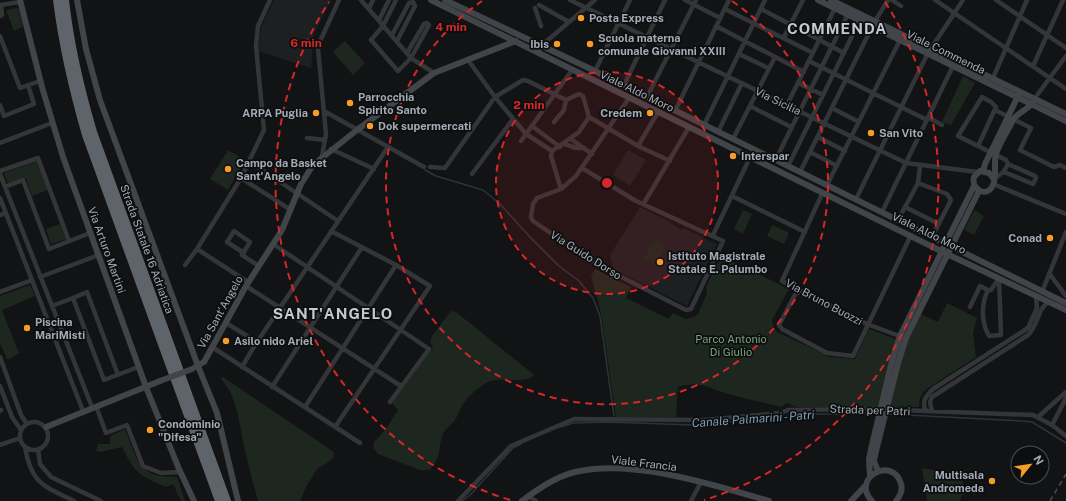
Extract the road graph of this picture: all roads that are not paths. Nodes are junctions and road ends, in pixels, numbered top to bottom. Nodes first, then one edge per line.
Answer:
1 (58, 0) edge
2 (64, 0) edge
3 (77, 0) edge
4 (270, 0) edge
5 (339, 0) edge
6 (362, 0) edge
7 (373, 0) edge
8 (389, 0) edge
9 (396, 0) edge
10 (430, 0) edge
11 (445, 0) edge
12 (570, 0) edge
13 (595, 0) edge
14 (630, 0) edge
15 (665, 0) edge
16 (685, 0) edge
17 (729, 0) edge
18 (765, 0) edge
19 (803, 0) edge
20 (818, 0) edge
21 (831, 0) edge
22 (888, 0) edge
23 (892, 0) edge
24 (935, 0) edge
25 (963, 0) edge
26 (996, 0) edge
27 (1027, 0) edge
28 (1063, 0) edge
29 (20, 1) edge
30 (695, 2) edge
31 (0, 5) edge
32 (836, 6) junction
33 (901, 6) dead end
34 (368, 8) junction
35 (585, 8) junction
36 (725, 9) junction
37 (761, 9) junction
38 (954, 13) junction
39 (848, 14) junction
40 (0, 16) edge
41 (1020, 16) junction
42 (720, 18) junction
43 (379, 20) junction
44 (860, 20) junction
45 (569, 22) junction
46 (754, 22) junction
47 (619, 23) junction
48 (873, 23) junction
49 (791, 24) junction
50 (383, 26) junction
51 (541, 26) dead end
52 (716, 26) junction
53 (392, 35) junction
54 (0, 36) edge
55 (647, 36) junction
56 (1048, 36) junction
57 (524, 37) junction
58 (784, 37) junction
59 (819, 40) junction
60 (900, 40) junction
61 (397, 41) junction
62 (516, 41) junction
63 (745, 42) junction
64 (542, 45) junction
65 (831, 46) junction
66 (672, 48) junction
67 (1006, 48) junction
68 (1066, 48) edge
69 (929, 51) junction
70 (813, 52) junction
71 (844, 52) junction
72 (538, 53) junction
73 (407, 54) junction
74 (740, 54) junction
75 (1066, 56) edge
76 (775, 57) junction
77 (411, 58) junction
78 (468, 60) junction
79 (699, 61) junction
80 (809, 61) junction
81 (953, 66) junction
82 (1033, 66) junction
83 (821, 67) junction
84 (768, 68) junction
85 (572, 70) junction
86 (595, 71) junction
87 (804, 72) junction
88 (434, 73) junction
89 (834, 74) junction
90 (728, 76) junction
91 (993, 78) junction
92 (1050, 78) junction
93 (847, 80) junction
94 (40, 81) junction
95 (742, 83) junction
96 (798, 83) junction
97 (28, 85) junction
98 (624, 85) junction
99 (810, 89) junction
100 (1066, 89) edge
101 (758, 90) junction
102 (1020, 91) junction
103 (873, 93) junction
104 (823, 94) junction
105 (555, 95) junction
106 (647, 97) junction
107 (495, 98) junction
108 (629, 98) junction
109 (1017, 98) junction
110 (566, 100) junction
111 (1033, 101) junction
112 (0, 105) edge
113 (788, 105) junction
114 (750, 106) junction
115 (901, 107) junction
116 (832, 108) junction
117 (995, 110) junction
118 (324, 111) junction
119 (675, 111) junction
120 (799, 111) junction
121 (658, 112) junction
122 (1066, 114) edge
123 (589, 117) junction
124 (812, 117) junction
125 (1011, 118) junction
126 (928, 119) junction
127 (513, 120) junction
128 (1066, 121) edge
129 (554, 122) dead end
130 (859, 122) junction
131 (52, 123) junction
132 (825, 123) junction
133 (704, 125) junction
134 (942, 125) dead end
135 (532, 126) junction
136 (689, 127) junction
137 (791, 127) junction
138 (608, 129) junction
139 (357, 130) junction
140 (718, 132) junction
141 (526, 134) junction
142 (852, 136) junction
143 (818, 137) junction
144 (307, 138) dead end
145 (571, 139) junction
146 (733, 139) junction
147 (325, 140) junction
148 (521, 141) dead end
149 (0, 144) edge
150 (562, 145) junction
151 (638, 146) junction
152 (978, 146) junction
153 (388, 147) junction
154 (584, 148) junction
155 (331, 149) junction
156 (754, 149) junction
157 (880, 150) junction
158 (552, 151) junction
159 (845, 151) junction
160 (810, 152) junction
161 (994, 153) junction
162 (592, 154) junction
163 (322, 156) junction
164 (751, 157) junction
165 (776, 159) junction
166 (250, 161) junction
167 (670, 161) junction
168 (906, 163) junction
169 (1008, 164) junction
170 (788, 166) junction
171 (837, 166) junction
172 (920, 166) junction
173 (424, 167) dead end
174 (430, 167) dead end
175 (582, 168) junction
176 (1066, 168) edge
177 (374, 169) junction
178 (800, 172) junction
179 (980, 172) junction
180 (1004, 172) junction
181 (0, 173) edge
182 (472, 174) dead end
183 (241, 178) junction
184 (993, 181) junction
185 (918, 183) junction
186 (828, 185) junction
187 (5, 188) junction
188 (976, 188) junction
189 (561, 189) junction
190 (823, 192) junction
191 (842, 192) junction
192 (298, 193) junction
193 (732, 196) junction
194 (0, 198) edge
195 (856, 199) junction
196 (838, 200) junction
197 (644, 203) junction
198 (905, 207) junction
199 (291, 210) junction
200 (882, 212) junction
201 (6, 213) junction
202 (1066, 214) edge
203 (0, 215) edge
204 (898, 220) junction
205 (338, 221) junction
206 (939, 224) junction
207 (331, 231) junction
208 (90, 232) junction
209 (805, 232) junction
210 (1066, 232) edge
211 (713, 235) junction
212 (911, 235) junction
213 (932, 237) junction
214 (68, 241) junction
215 (273, 244) junction
216 (948, 245) junction
217 (362, 247) junction
218 (197, 249) junction
219 (945, 252) junction
220 (244, 253) junction
221 (99, 255) junction
222 (185, 265) dead end
223 (396, 265) junction
224 (259, 266) junction
225 (307, 268) junction
226 (1049, 273) junction
227 (40, 277) junction
228 (1013, 277) junction
229 (999, 278) junction
230 (32, 280) junction
231 (1010, 283) junction
232 (247, 284) junction
233 (337, 287) junction
234 (798, 289) junction
235 (988, 290) junction
236 (0, 292) edge
237 (1042, 292) junction
238 (1036, 296) junction
239 (1066, 296) edge
240 (73, 298) junction
241 (1050, 299) junction
242 (1066, 303) edge
243 (52, 306) junction
244 (280, 307) junction
245 (970, 307) dead end
246 (369, 309) junction
247 (1066, 310) edge
248 (226, 322) junction
249 (867, 324) junction
250 (311, 328) junction
251 (400, 329) junction
252 (903, 337) junction
253 (257, 342) junction
254 (212, 347) junction
255 (343, 348) junction
256 (0, 357) edge
257 (2, 367) edge
258 (138, 367) junction
259 (242, 367) junction
260 (195, 368) junction
261 (373, 368) junction
262 (118, 375) junction
263 (0, 386) edge
264 (401, 386) junction
265 (146, 387) junction
266 (272, 387) junction
267 (1066, 392) edge
268 (1066, 398) edge
269 (390, 402) dead end
270 (94, 407) junction
271 (305, 407) junction
272 (83, 411) junction
273 (926, 411) junction
274 (932, 411) junction
275 (1038, 417) junction
276 (27, 424) junction
277 (1052, 426) junction
278 (46, 427) junction
279 (334, 427) junction
280 (21, 430) junction
281 (1066, 436) edge
282 (20, 438) junction
283 (360, 443) dead end
284 (0, 445) edge
285 (25, 447) junction
286 (38, 449) junction
287 (874, 450) junction
288 (878, 471) junction
289 (180, 472) junction
290 (870, 476) junction
291 (701, 482) junction
292 (866, 485) junction
293 (528, 496) junction
294 (868, 498) edge
295 (92, 499) edge
296 (852, 500) edge
297 (74, 501) edge
298 (101, 501) edge
299 (194, 501) edge
300 (219, 501) edge
301 (227, 501) edge
302 (238, 501) edge
303 (458, 501) edge
304 (522, 501) edge
305 (536, 501) edge
306 (691, 501) edge
307 (769, 501) edge
308 (896, 501) edge

1 - 300 highway, Strada Statale 16 Adriatica
2 - 301 highway, Strada Statale 16 Adriatica
3 - 260 street
4 - 166 street
5 - 118 street
6 - 34 street
7 - 34 street
8 - 43 street
9 - 50 street
10 - 62 street, Viale Aldo Moro
11 - 57 street, Viale Aldo Moro
12 - 35 street, Via Sicilia
13 - 35 street
14 - 47 street
15 - 55 street
16 - 30 street
17 - 36 street
18 - 37 street
19 - 49 street
20 - 32 street, Viale Commenda
21 - 32 street, Viale Commenda
22 - 48 street
23 - 33 street
24 - 38 street
25 - 38 street
26 - 41 street
27 - 41 street
28 - 56 street
29 - 31 street
29 - 94 street, Via Arturo Martini
30 - 42 street
30 - 66 street
31 - 40 street
32 - 39 street, Viale Commenda
32 - 48 street, Viale Commenda
32 - 59 street
34 - 43 street
35 - 45 street
35 - 47 street, Via Sicilia
36 - 42 street
36 - 46 street
37 - 46 street
37 - 49 street
38 - 67 street
38 - 69 street
39 - 44 street, Viale Commenda
39 - 65 street
41 - 56 street
41 - 67 street
42 - 52 street
43 - 50 street
44 - 48 street, Viale Commenda
44 - 71 street
45 - 51 street
45 - 64 street
46 - 58 street
46 - 63 street
47 - 55 street, Via Sicilia
47 - 86 street
48 - 60 street, Viale Commenda
48 - 69 street, Viale Commenda
48 - 93 street
49 - 58 street
49 - 59 street
50 - 53 street
50 - 77 street
52 - 63 street
52 - 79 street
53 - 61 street
53 - 61 street
54 - 97 street
55 - 66 street, Via Sicilia
55 - 98 street
56 - 68 street
56 - 82 street
57 - 62 street
57 - 64 street, Viale Aldo Moro
58 - 70 street
59 - 65 street
59 - 70 street
60 - 69 street, Viale Commenda
60 - 103 street
61 - 73 street
62 - 72 street, Viale Aldo Moro
62 - 78 street, Via Sant'Angelo
63 - 74 street
63 - 76 street
64 - 72 street
64 - 86 street, Viale Aldo Moro
65 - 71 street
65 - 83 street
66 - 79 street, Via Sicilia
66 - 106 street
67 - 82 street
67 - 91 street
69 - 81 street, Viale Commenda
69 - 91 street, Viale Commenda
69 - 115 street
70 - 80 street
71 - 89 street
72 - 85 street, Viale Aldo Moro
73 - 77 street
73 - 77 street
74 - 84 street
74 - 90 street
75 - 92 street
76 - 84 street
76 - 87 street
77 - 88 street
78 - 88 street, Via Sant'Angelo
78 - 107 street
79 - 90 street, Via Sicilia
79 - 119 street
80 - 83 street
80 - 87 street
81 - 109 street, Viale Commenda
81 - 126 street
82 - 92 street
83 - 89 street
83 - 99 street
84 - 101 street
85 - 105 street
85 - 108 street, Viale Aldo Moro
86 - 98 street, Viale Aldo Moro
87 - 96 street
88 - 139 street, Via Sant'Angelo
89 - 93 street
89 - 104 street
90 - 95 street, Via Sicilia
90 - 133 street
91 - 102 street, Viale Commenda
92 - 100 street
92 - 111 street
93 - 103 street
93 - 116 street
94 - 97 street
94 - 131 street, Via Arturo Martini
95 - 101 street, Via Sicilia
95 - 140 street
96 - 99 street
96 - 113 street
97 - 112 street
98 - 106 street, Viale Aldo Moro
99 - 104 street
99 - 120 street
101 - 113 street, Via Sicilia
101 - 114 street
102 - 109 street
102 - 111 street, Viale Commenda
103 - 115 street
103 - 130 street
104 - 124 street
105 - 107 street
105 - 110 street
105 - 135 street
106 - 119 street, Viale Aldo Moro
107 - 127 street
107 - 174 street
108 - 121 street, Viale Aldo Moro
108 - 138 street
109 - 111 street, Viale Commenda
109 - 125 street
110 - 123 street
110 - 129 street
111 - 122 street, Viale Commenda
111 - 125 street
111 - 128 street, Viale Commenda
113 - 120 street, Via Sicilia
114 - 137 street
114 - 146 street
115 - 126 street
115 - 157 street
116 - 130 street
116 - 132 street
117 - 125 street
117 - 152 street
117 - 152 street
118 - 139 street
118 - 147 street
119 - 133 street, Viale Aldo Moro
120 - 124 street, Via Sicilia
120 - 137 street
121 - 136 street, Viale Aldo Moro
121 - 151 street
123 - 138 street
123 - 145 street
124 - 132 street, Via Sicilia
124 - 170 street
125 - 161 street
125 - 176 street
126 - 134 street
126 - 168 street
127 - 141 street
127 - 182 street
130 - 142 street
131 - 149 street
131 - 208 street, Via Arturo Martini
132 - 142 street, Via Sicilia
132 - 143 street
133 - 140 street, Viale Aldo Moro
135 - 141 street
135 - 150 street
136 - 164 street, Viale Aldo Moro
136 - 167 street
137 - 165 street
138 - 151 street
138 - 162 street
139 - 153 street
139 - 155 street, Via Sant'Angelo
140 - 146 street, Viale Aldo Moro
141 - 148 street
141 - 158 street
142 - 157 street, Via Sicilia
142 - 159 street
143 - 159 street
143 - 160 street
144 - 147 street
145 - 150 street
145 - 154 street
146 - 156 street, Viale Aldo Moro
147 - 163 street
150 - 154 street
150 - 158 street
151 - 167 street
152 - 161 street
153 - 173 street
153 - 177 street
154 - 162 street
155 - 163 street, Via Sant'Angelo
155 - 177 street
156 - 164 street
156 - 165 street, Viale Aldo Moro
157 - 168 street, Via Sicilia
157 - 195 street
158 - 189 street
159 - 171 street
160 - 171 street
160 - 178 street
161 - 169 street
161 - 179 street
161 - 184 street
162 - 175 street
163 - 192 street, Via Sant'Angelo
164 - 190 street, Viale Aldo Moro
164 - 193 street
165 - 170 street, Viale Aldo Moro
166 - 183 street
166 - 192 street
167 - 197 street
168 - 172 street, Via Sicilia
168 - 200 street
169 - 180 street
169 - 180 street
170 - 178 street, Viale Aldo Moro
171 - 186 street
172 - 179 street, Via Sicilia
172 - 185 street
175 - 189 street
175 - 197 street
177 - 205 street
178 - 186 street, Viale Aldo Moro
179 - 184 street
179 - 188 street
180 - 184 street
181 - 187 street
181 - 214 street
183 - 199 street
183 - 218 street
184 - 188 street
184 - 202 street
185 - 198 street
185 - 206 street
186 - 191 street, Viale Aldo Moro
187 - 214 street
187 - 227 street
188 - 216 street
189 - 211 street, Via Guido Dorso
190 - 196 street, Viale Aldo Moro
190 - 209 street, Via Bruno Buozzi
191 - 195 street, Viale Aldo Moro
191 - 196 street
192 - 199 street, Via Sant'Angelo
192 - 205 street
193 - 209 street
193 - 211 street
194 - 201 street
195 - 200 street, Viale Aldo Moro
196 - 212 street, Viale Aldo Moro
197 - 211 street
198 - 204 street
198 - 206 street
199 - 215 street, Via Sant'Angelo
200 - 204 street, Viale Aldo Moro
201 - 203 street
201 - 230 street
204 - 213 street, Viale Aldo Moro
205 - 207 street
206 - 213 street
207 - 217 street
207 - 225 street
208 - 214 street
208 - 221 street, Via Arturo Martini
209 - 234 street, Via Bruno Buozzi
210 - 226 street
212 - 219 street, Viale Aldo Moro
212 - 249 street
213 - 216 street, Viale Aldo Moro
215 - 224 street, Via Sant'Angelo
215 - 225 street
216 - 219 street
216 - 228 street, Viale Aldo Moro
217 - 223 street
217 - 233 street
218 - 222 street
218 - 232 street
219 - 229 street, Viale Aldo Moro
219 - 252 street
220 - 220 street
220 - 224 street
221 - 227 street
221 - 258 street, Via Arturo Martini
223 - 246 street
223 - 251 street
224 - 232 street, Via Sant'Angelo
225 - 233 street
225 - 244 street
226 - 237 street
226 - 239 street
227 - 243 street
228 - 231 street
228 - 237 street, Viale Aldo Moro
229 - 231 street, Viale Aldo Moro
229 - 235 street
229 - 235 street
230 - 236 street
230 - 272 street
231 - 238 street, Viale Aldo Moro
232 - 244 street
232 - 248 street, Via Sant'Angelo
233 - 246 street
233 - 250 street
234 - 249 street, Via Bruno Buozzi
234 - 249 street
235 - 245 street
237 - 241 street, Viale Aldo Moro
238 - 241 street, Viale Aldo Moro
238 - 273 street
240 - 243 street
240 - 262 street
240 - 262 street
241 - 242 street
241 - 247 street
241 - 274 street
243 - 270 street
244 - 250 street
244 - 253 street
246 - 251 street
246 - 255 street
248 - 253 street
248 - 254 street, Via Sant'Angelo
249 - 252 street, Via Bruno Buozzi
250 - 255 street
250 - 266 street
251 - 261 street
251 - 264 street
252 - 287 street, bridge
253 - 259 street
254 - 259 street
254 - 260 street, Via Sant'Angelo
255 - 261 street
255 - 271 street
256 - 257 street
257 - 276 street
258 - 262 street
258 - 265 street, Via Arturo Martini
259 - 266 street
260 - 265 street, bridge
260 - 302 street
261 - 264 street
261 - 279 street
263 - 280 street
264 - 269 street
265 - 270 street
265 - 289 street, Via Arturo Martini
266 - 271 street
267 - 275 street
268 - 277 street
270 - 272 street
270 - 289 street
271 - 279 street
272 - 278 street
273 - 274 street, Strada per Patri
273 - 303 street, Strada per Patri
274 - 275 street, Strada per Patri
275 - 277 street, Strada per Patri
276 - 278 street
276 - 280 street
277 - 281 street, Strada per Patri
278 - 286 street
279 - 283 street
280 - 282 street
282 - 284 street
282 - 285 street
285 - 286 street
285 - 297 street
286 - 295 street
287 - 288 street
287 - 290 street
288 - 290 street
288 - 308 street
289 - 299 street, Via Arturo Martini
290 - 292 street
291 - 293 street, Viale Francia
291 - 306 street
291 - 307 street, Viale Francia
292 - 294 street
292 - 296 street
293 - 304 street, Viale Francia
293 - 305 street
294 - 296 street
295 - 298 street

